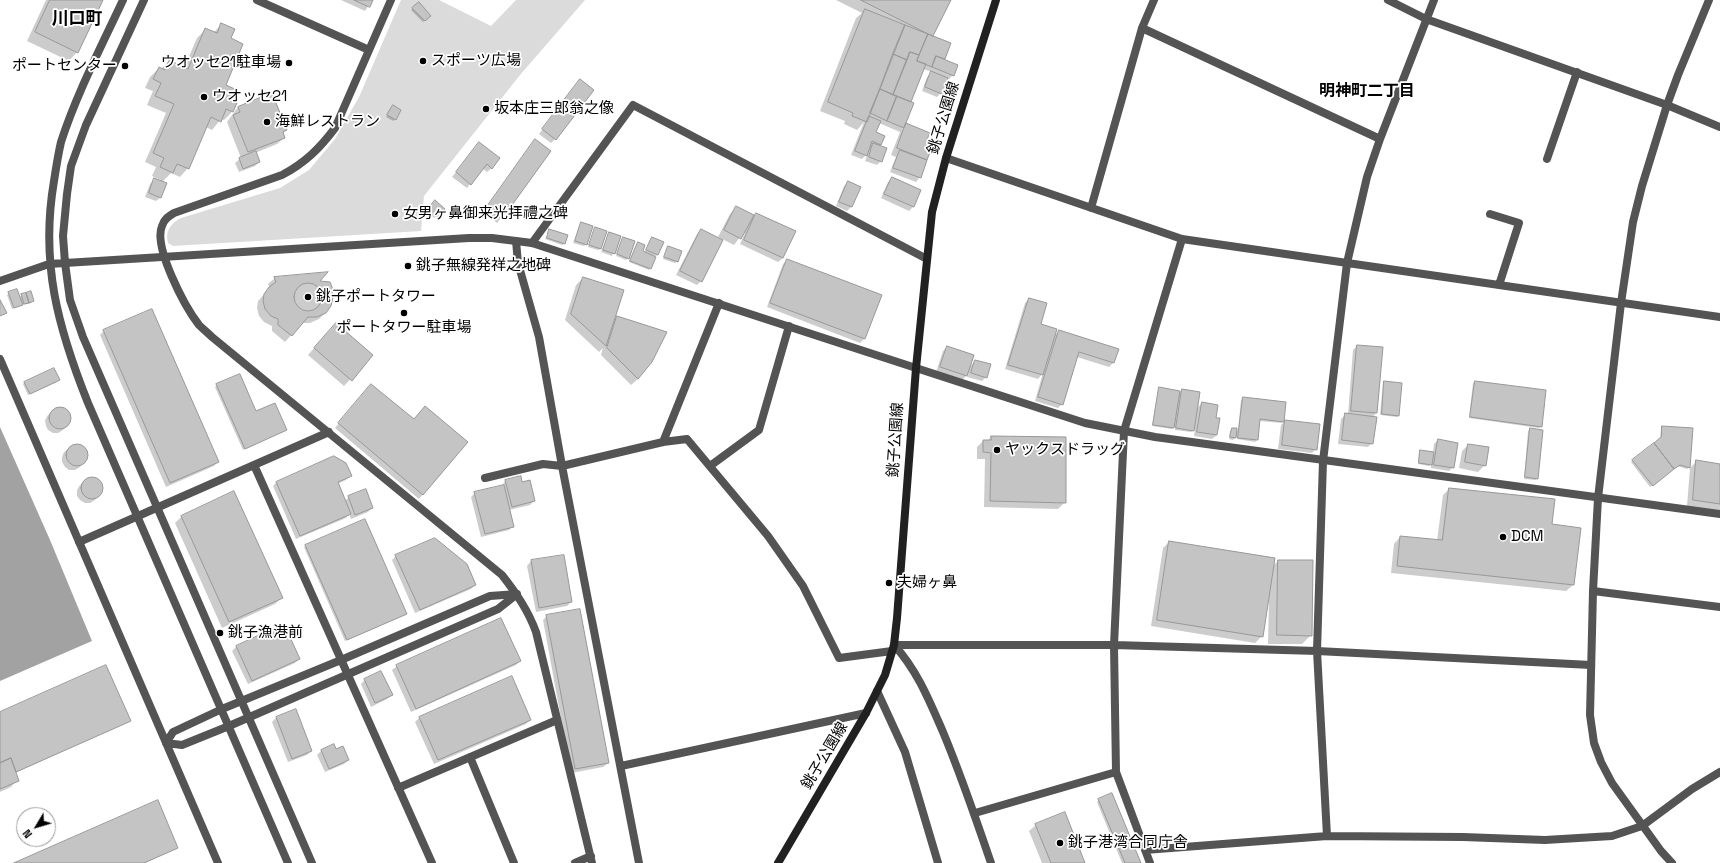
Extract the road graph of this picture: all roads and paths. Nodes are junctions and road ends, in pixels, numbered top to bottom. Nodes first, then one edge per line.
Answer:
1 (122, 0) edge
2 (144, 0) edge
3 (256, 0) edge
4 (391, 0) edge
5 (996, 0) edge
6 (1154, 0) edge
7 (1388, 0) edge
8 (1434, 0) edge
9 (1709, 0) edge
10 (1426, 19) junction
11 (1142, 28) junction
12 (369, 50) junction
13 (1576, 72) junction
14 (1667, 105) junction
15 (1720, 127) edge
16 (1380, 139) junction
17 (946, 158) junction
18 (1547, 159) dead end
19 (1091, 208) junction
20 (1490, 214) dead end
21 (1182, 239) junction
22 (516, 241) junction
23 (532, 243) junction
24 (164, 257) junction
25 (927, 259) junction
26 (65, 262) junction
27 (1347, 263) junction
28 (49, 264) junction
29 (0, 281) edge
30 (1499, 285) junction
31 (719, 303) junction
32 (1621, 303) junction
33 (1720, 317) edge
34 (789, 326) junction
35 (0, 359) edge
36 (916, 368) junction
37 (1124, 431) junction
38 (329, 432) junction
39 (663, 442) junction
40 (1323, 461) junction
41 (254, 465) junction
42 (562, 466) junction
43 (710, 466) junction
44 (485, 478) dead end
45 (1598, 498) junction
46 (158, 507) junction
47 (1720, 514) edge
48 (138, 517) junction
49 (79, 542) junction
50 (1594, 591) junction
51 (517, 594) junction
52 (1720, 607) edge
53 (1114, 645) junction
54 (893, 648) junction
55 (1317, 651) junction
56 (341, 660) junction
57 (1591, 665) junction
58 (348, 676) junction
59 (877, 691) junction
60 (242, 701) junction
61 (222, 709) junction
62 (866, 713) junction
63 (249, 717) junction
64 (557, 720) junction
65 (230, 726) junction
66 (166, 743) junction
67 (470, 757) junction
68 (621, 766) junction
69 (1116, 772) junction
70 (1720, 772) edge
71 (398, 788) junction
72 (975, 813) junction
73 (1642, 826) junction
74 (1328, 836) junction
75 (1145, 850) junction
76 (592, 859) edge
77 (218, 863) edge
78 (288, 863) edge
79 (312, 863) edge
80 (432, 863) edge
81 (514, 863) edge
82 (575, 863) edge
83 (639, 863) edge
84 (778, 863) edge
85 (938, 863) edge
86 (991, 863) edge
87 (1150, 863) edge
88 (1672, 863) edge

1 - 28 street
2 - 26 street
3 - 12 street
4 - 12 street
5 - 17 main road, 銚子公園線
6 - 11 street
7 - 10 street
8 - 10 street
9 - 14 street
10 - 13 street
10 - 16 street
11 - 16 street
11 - 19 street
12 - 24 street
13 - 14 street
13 - 18 street
14 - 15 street
14 - 32 street
16 - 27 street
17 - 19 street
17 - 25 main road, 銚子公園線
19 - 21 street
20 - 30 street
21 - 27 street
21 - 37 street
22 - 23 street
22 - 24 street
22 - 42 street
23 - 25 street
23 - 31 street
24 - 26 street
24 - 38 street
25 - 36 main road, 銚子公園線
26 - 28 street
26 - 46 street
27 - 30 street
27 - 40 street
28 - 29 street
28 - 48 street
30 - 32 street
31 - 34 street
31 - 39 street
32 - 33 street
32 - 45 street
34 - 36 street
34 - 43 street
35 - 49 street
36 - 37 street
36 - 54 main road, 銚子公園線
37 - 40 street
37 - 53 street
38 - 41 street
38 - 51 street
39 - 42 street
39 - 43 street
40 - 45 street
40 - 55 street
41 - 46 street
41 - 56 street
42 - 44 street
42 - 68 street
43 - 54 street
45 - 47 street
45 - 50 street
46 - 48 street
46 - 60 street
48 - 49 street
48 - 61 street
49 - 66 street
50 - 52 street
50 - 57 street
51 - 56 street
51 - 58 street
51 - 64 street
53 - 54 street
53 - 55 street
53 - 69 street
54 - 59 main road, 銚子公園線
54 - 72 street
55 - 57 street
55 - 74 street
56 - 58 street
56 - 60 street
57 - 73 street
58 - 63 street
58 - 71 street
59 - 62 main road, 銚子公園線
59 - 85 street
60 - 61 street
60 - 63 street
61 - 65 street
61 - 66 street
62 - 68 street
62 - 84 main road, 銚子公園線
63 - 65 street
63 - 79 street
64 - 67 street
64 - 76 street
65 - 66 street
65 - 78 street
66 - 77 street
67 - 71 street
67 - 81 street
68 - 83 street
69 - 72 street
69 - 75 street
70 - 73 street
71 - 80 street
72 - 86 street
73 - 74 street
73 - 88 street
74 - 75 street
75 - 87 street
76 - 82 street

